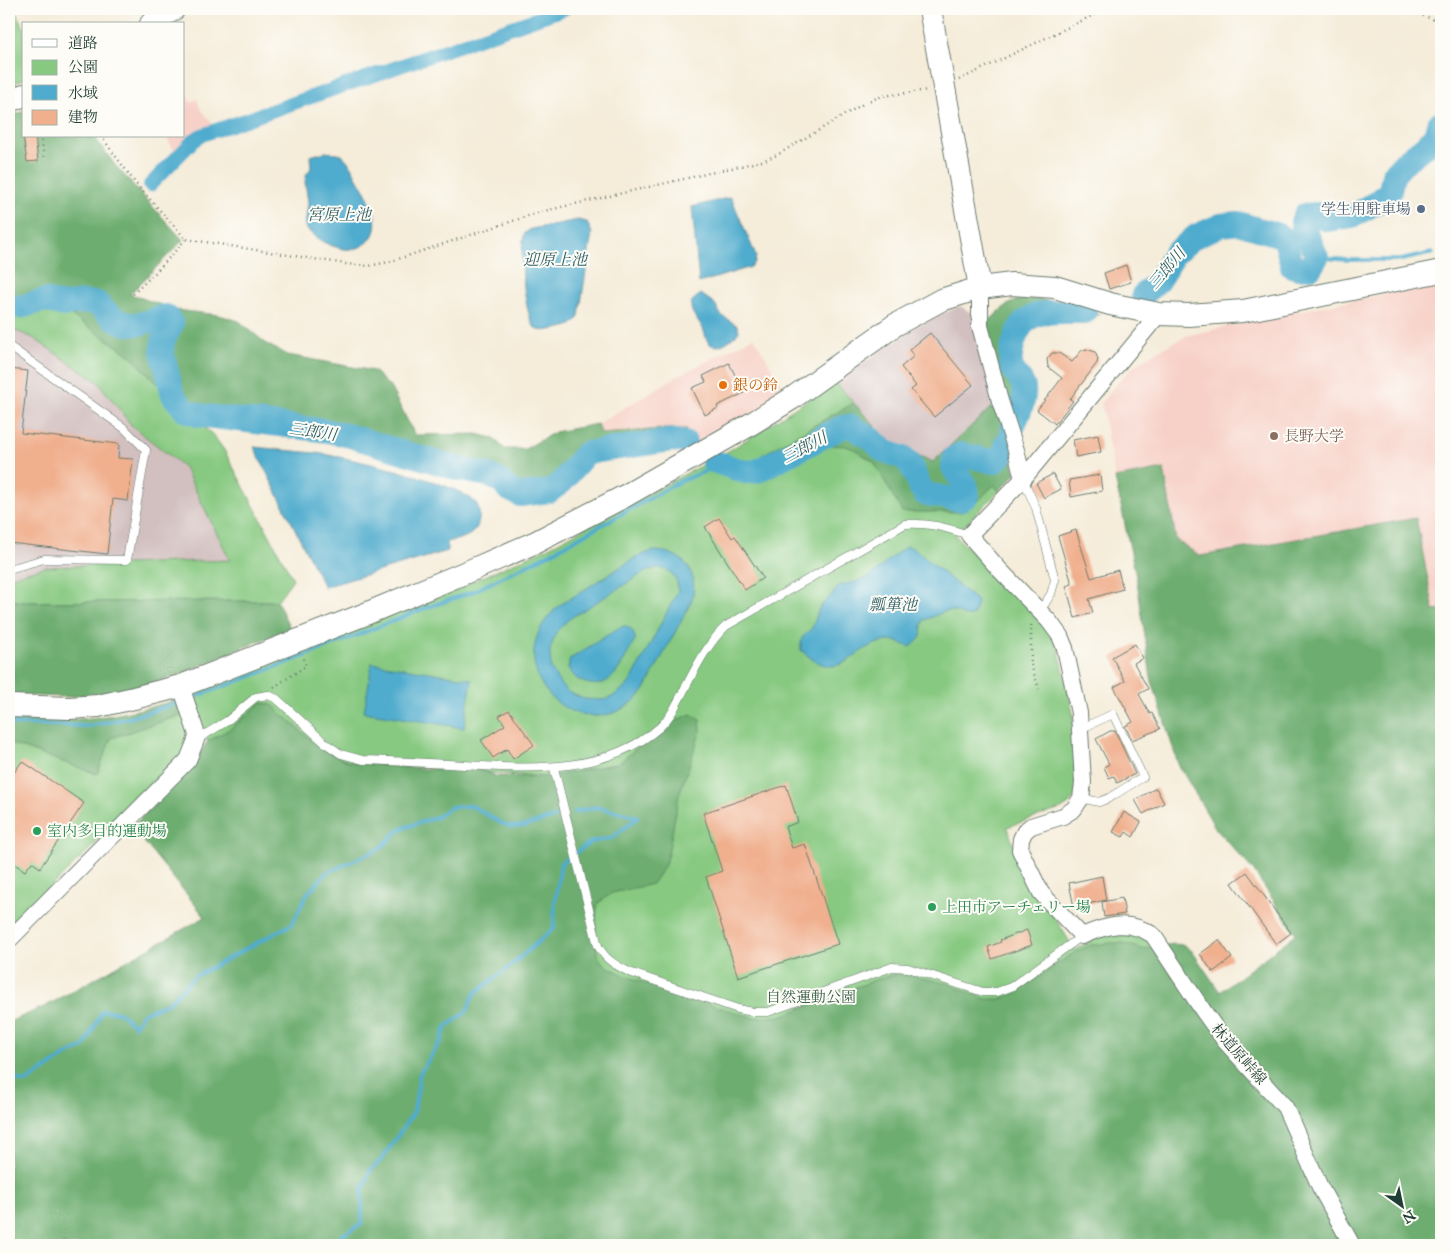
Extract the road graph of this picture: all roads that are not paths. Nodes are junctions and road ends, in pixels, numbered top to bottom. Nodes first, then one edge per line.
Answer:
1 (174, 9) edge
2 (930, 9) edge
3 (154, 22) edge
4 (22, 96) edge
5 (9, 101) edge
6 (1441, 271) edge
7 (980, 288) junction
8 (1159, 314) junction
9 (9, 346) edge
10 (1023, 479) junction
11 (969, 535) junction
12 (9, 569) edge
13 (1040, 611) junction
14 (185, 698) junction
15 (9, 706) edge
16 (1080, 729) junction
17 (196, 740) junction
18 (554, 768) junction
19 (1081, 798) junction
20 (1082, 936) junction
21 (9, 940) edge
22 (1352, 1245) edge

1 - 3 street
2 - 7 street
4 - 5 street
6 - 8 street
7 - 8 street
7 - 10 street
7 - 14 street
8 - 10 street
9 - 12 lane
10 - 11 street
10 - 13 lane
11 - 13 street
11 - 18 lane
13 - 16 street
14 - 15 street
14 - 17 street
16 - 19 street
16 - 19 lane
17 - 18 lane
17 - 21 street
18 - 20 lane
19 - 20 street
20 - 22 street, 林道原峠線

